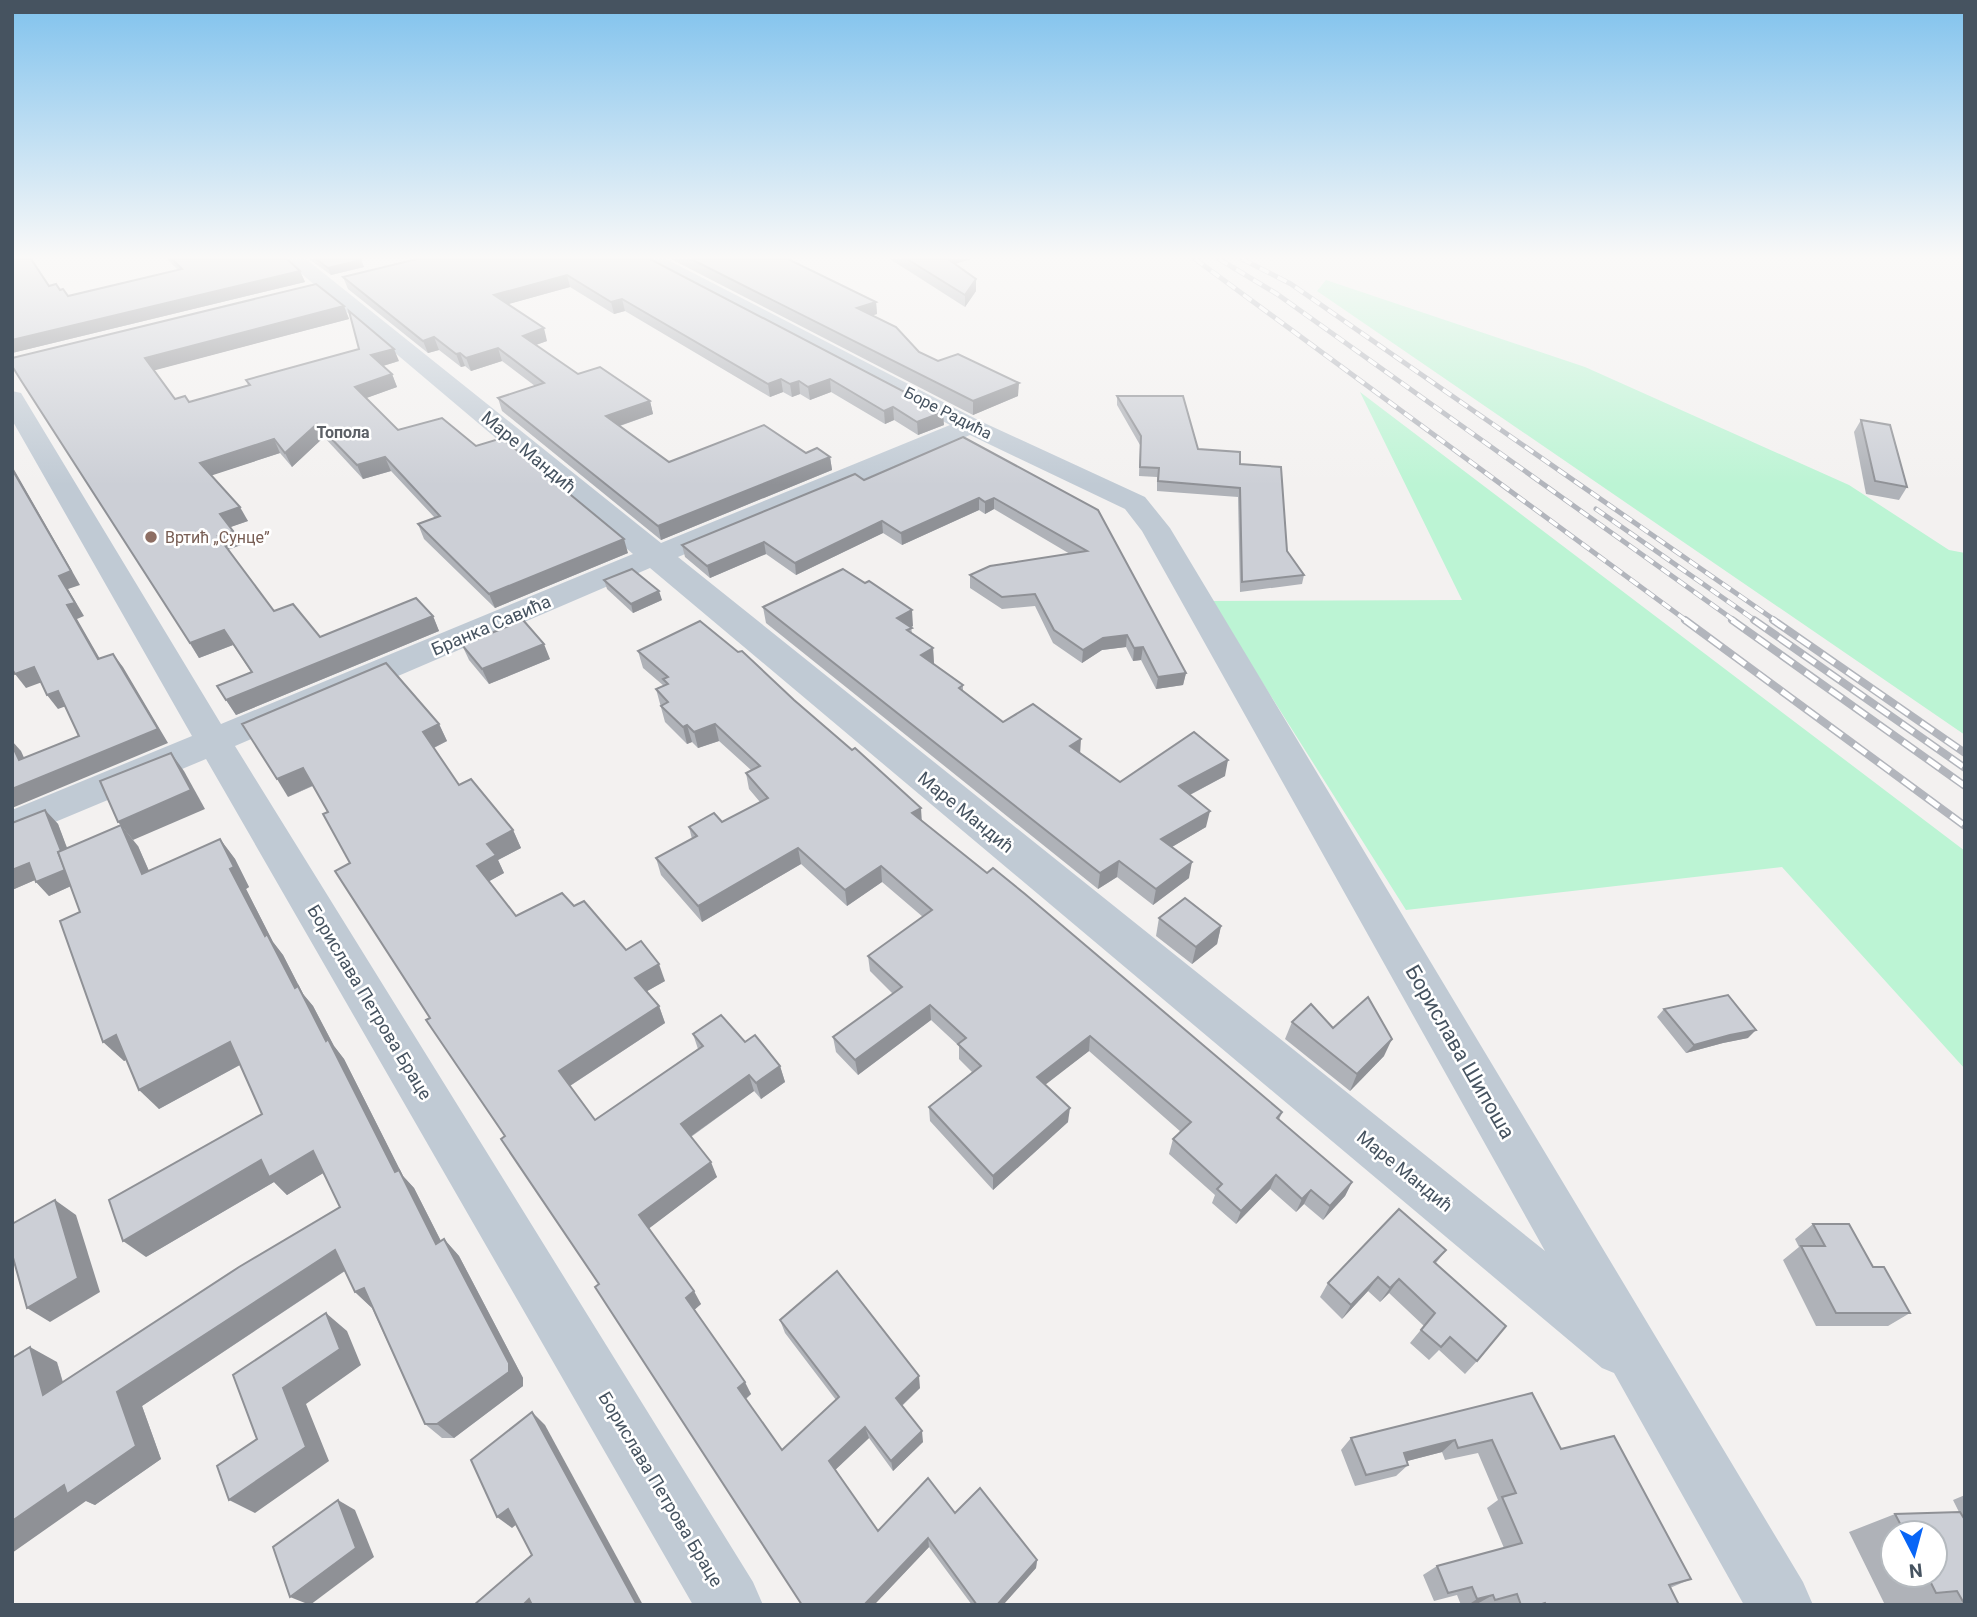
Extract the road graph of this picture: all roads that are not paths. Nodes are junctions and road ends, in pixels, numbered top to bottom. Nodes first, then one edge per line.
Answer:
1 (388, 334) edge
2 (796, 334) edge
3 (12, 398) edge
4 (971, 426) junction
5 (1135, 503) joint
6 (654, 556) junction
7 (214, 742) junction
8 (12, 826) edge
9 (1640, 1363) junction
10 (730, 1605) edge
11 (1780, 1605) edge

1 - 6 street, Маре Мандић
2 - 4 street, Боре Радића
3 - 7 street, Борислава Петрова Браце
4 - 5 street, Боре Радића
4 - 6 street, Бранка Савића
5 - 9 street, Борислава Шипоша
6 - 7 street, Бранка Савића
6 - 9 street, Маре Мандић
7 - 8 street, Бранка Савића
7 - 10 street, Борислава Петрова Браце
9 - 11 street, Борислава Шипоша

